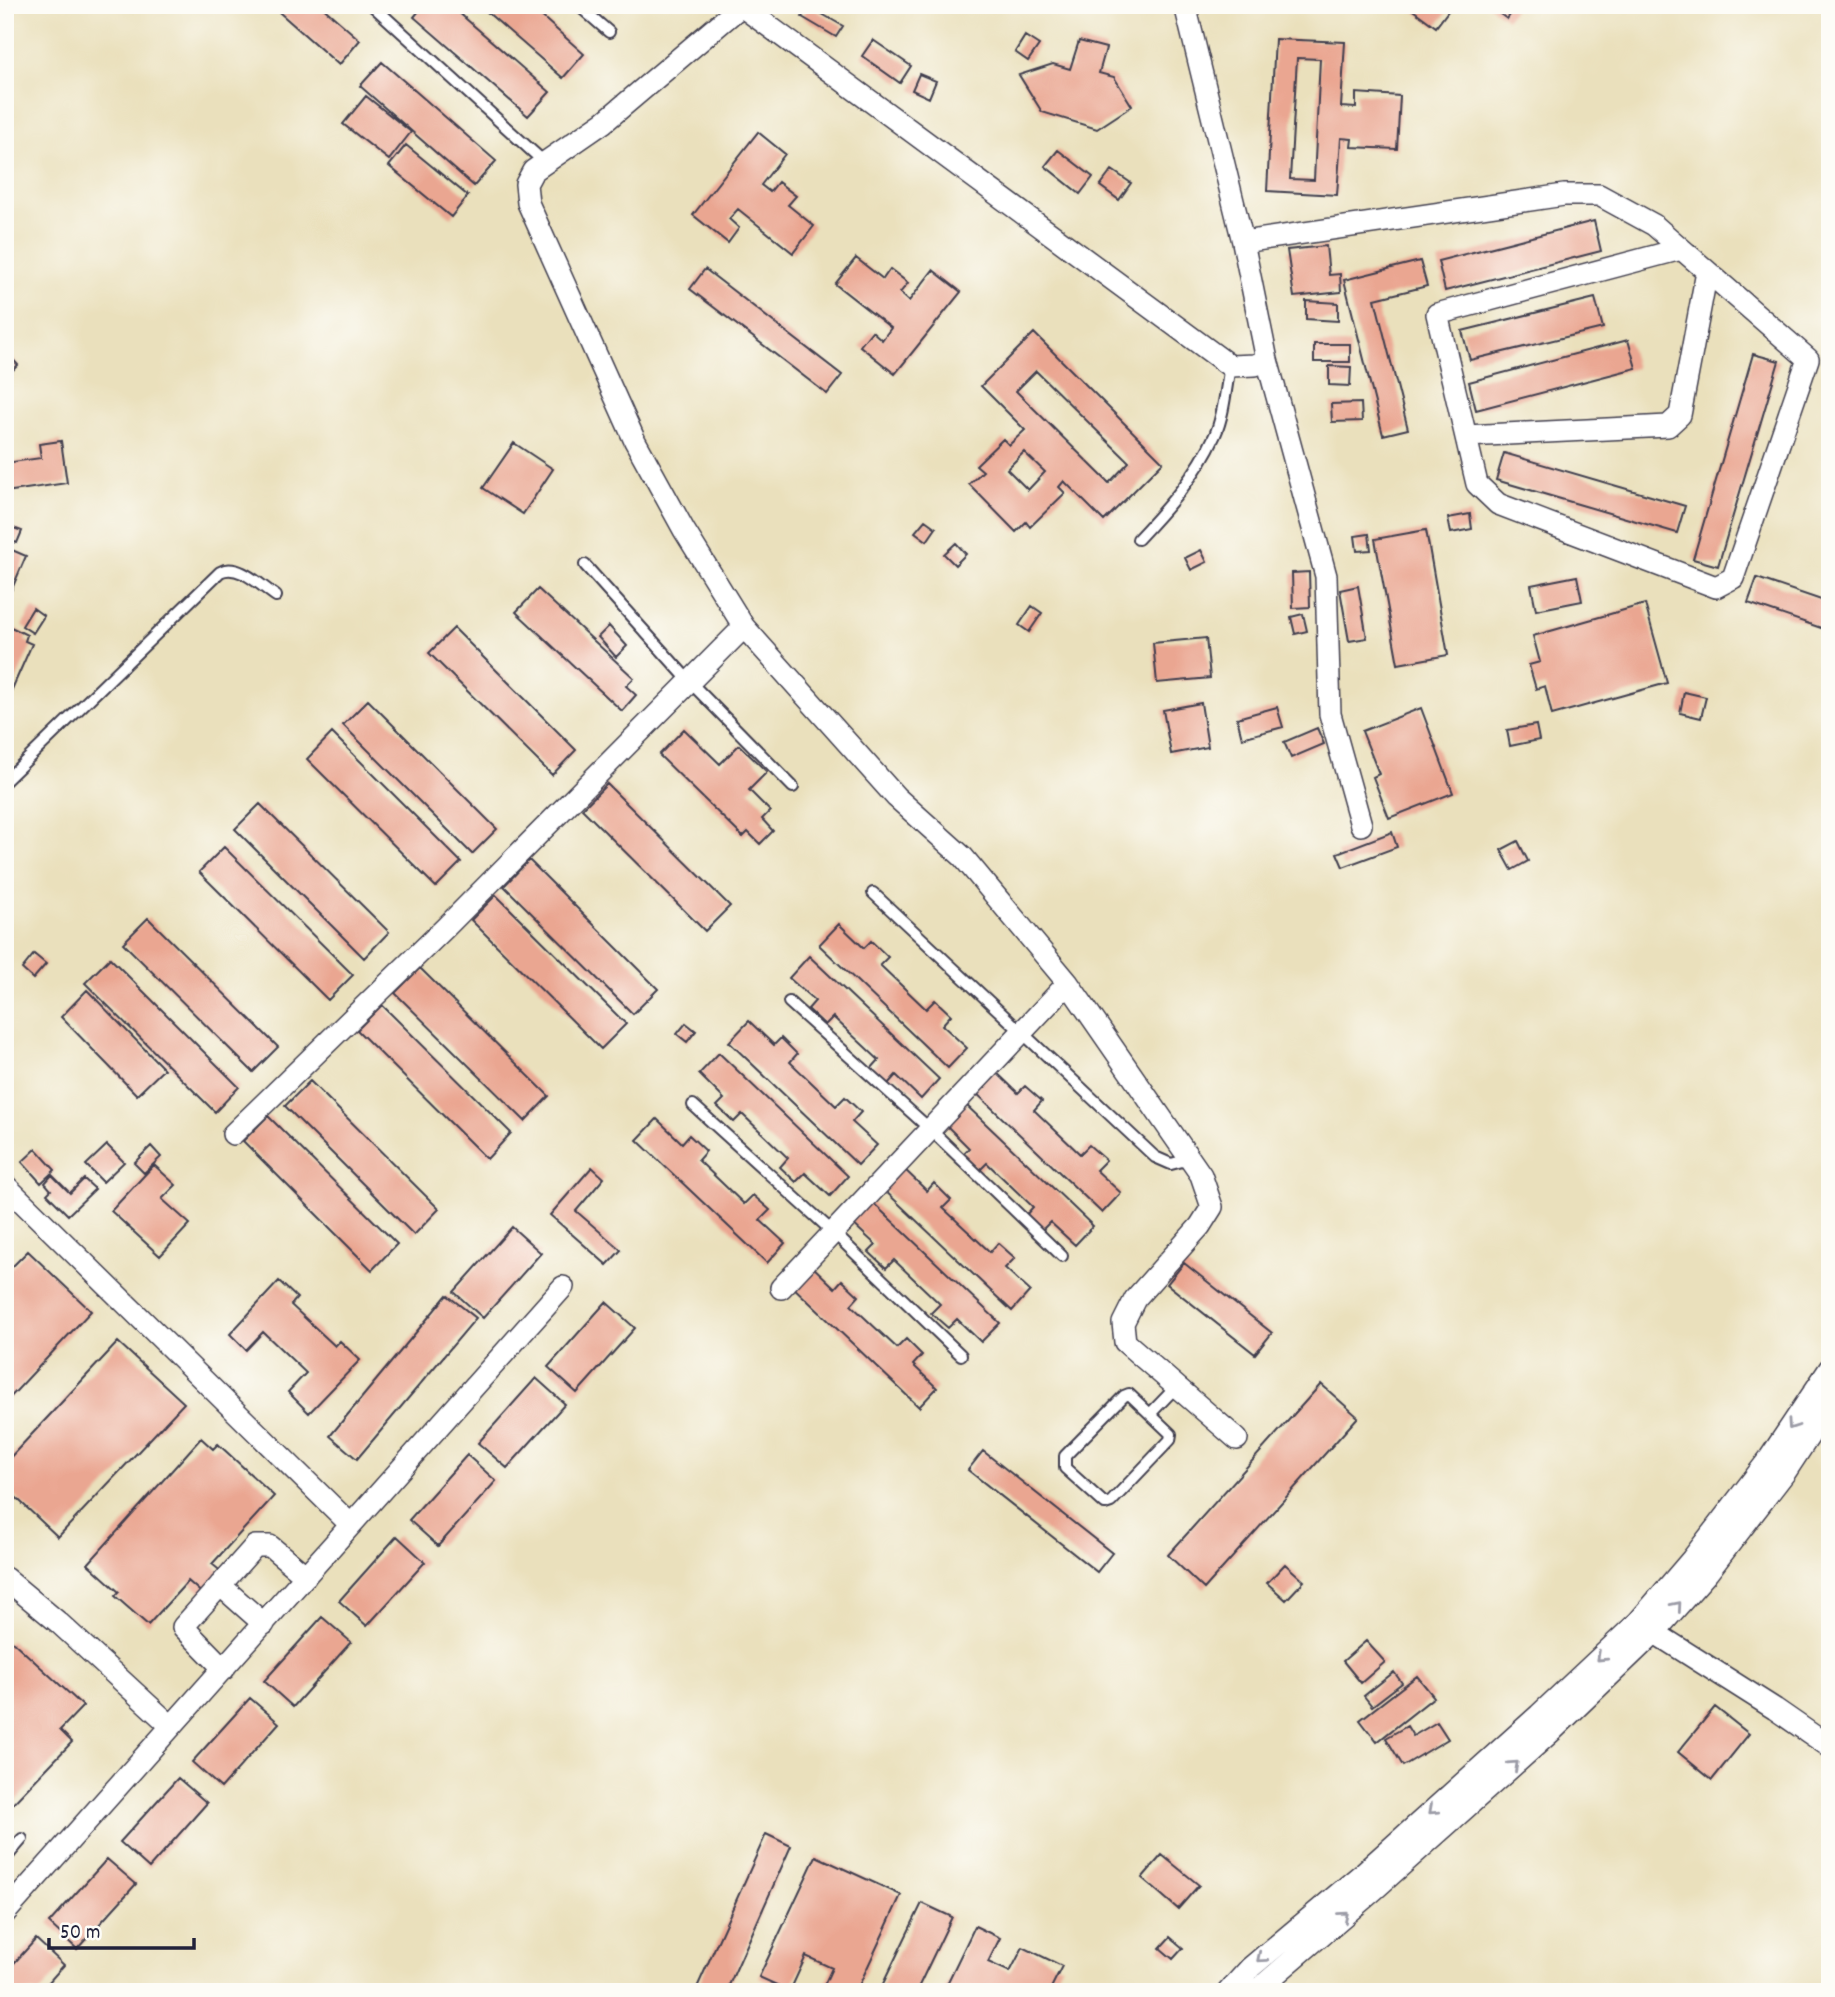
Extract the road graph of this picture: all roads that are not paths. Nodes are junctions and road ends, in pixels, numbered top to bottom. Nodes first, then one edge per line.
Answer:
1 (372, 5) edge
2 (578, 5) edge
3 (1185, 5) edge
4 (741, 6) edge
5 (610, 32) dead end
6 (545, 163) junction
7 (1243, 242) junction
8 (1681, 248) junction
9 (1707, 271) junction
10 (1267, 360) junction
11 (1230, 366) junction
12 (1466, 436) junction
13 (1138, 539) dead end
14 (585, 565) dead end
15 (276, 596) dead end
16 (744, 627) junction
17 (690, 682) junction
18 (5, 781) edge
19 (793, 786) dead end
20 (1361, 825) dead end
21 (873, 893) dead end
22 (1068, 983) junction
23 (789, 1002) dead end
24 (1022, 1032) junction
25 (693, 1105) dead end
26 (931, 1130) junction
27 (233, 1134) dead end
28 (1190, 1159) junction
29 (5, 1185) edge
30 (834, 1233) junction
31 (1062, 1256) dead end
32 (563, 1287) dead end
33 (781, 1288) dead end
34 (961, 1355) dead end
35 (1830, 1368) edge
36 (1176, 1387) junction
37 (1830, 1404) edge
38 (1150, 1415) junction
39 (1237, 1439) dead end
40 (351, 1525) junction
41 (306, 1576) junction
42 (5, 1578) edge
43 (220, 1585) junction
44 (264, 1624) junction
45 (1646, 1627) junction
46 (224, 1669) junction
47 (170, 1726) junction
48 (1830, 1747) edge
49 (22, 1839) dead end
50 (5, 1859) edge
51 (5, 1913) edge
52 (1228, 1992) edge
53 (1255, 1992) edge

1 - 6 lane
2 - 5 lane
3 - 7 street
4 - 6 street
4 - 11 street
6 - 16 street
7 - 8 street
7 - 10 street
8 - 9 street
8 - 12 street
9 - 12 street
9 - 12 street
10 - 11 street
10 - 20 street
11 - 13 lane
14 - 17 lane
15 - 18 lane
16 - 17 street
16 - 22 street
17 - 19 lane
17 - 27 street
21 - 24 lane
22 - 24 street
22 - 28 street
23 - 26 lane
24 - 26 street
24 - 28 lane
25 - 30 lane
26 - 30 street
26 - 31 lane
28 - 36 street
29 - 40 street
30 - 33 street
30 - 34 lane
32 - 40 street
35 -> 45 street
36 - 38 lane
36 - 39 street
45 -> 37 street
38 - 38 lane
40 - 41 street
41 - 43 street
41 - 44 street
42 - 47 street
43 - 44 street
43 - 46 street
44 - 46 street
45 - 48 street
45 -> 52 street
53 -> 45 street
46 - 47 street
47 - 51 street
49 - 50 lane

